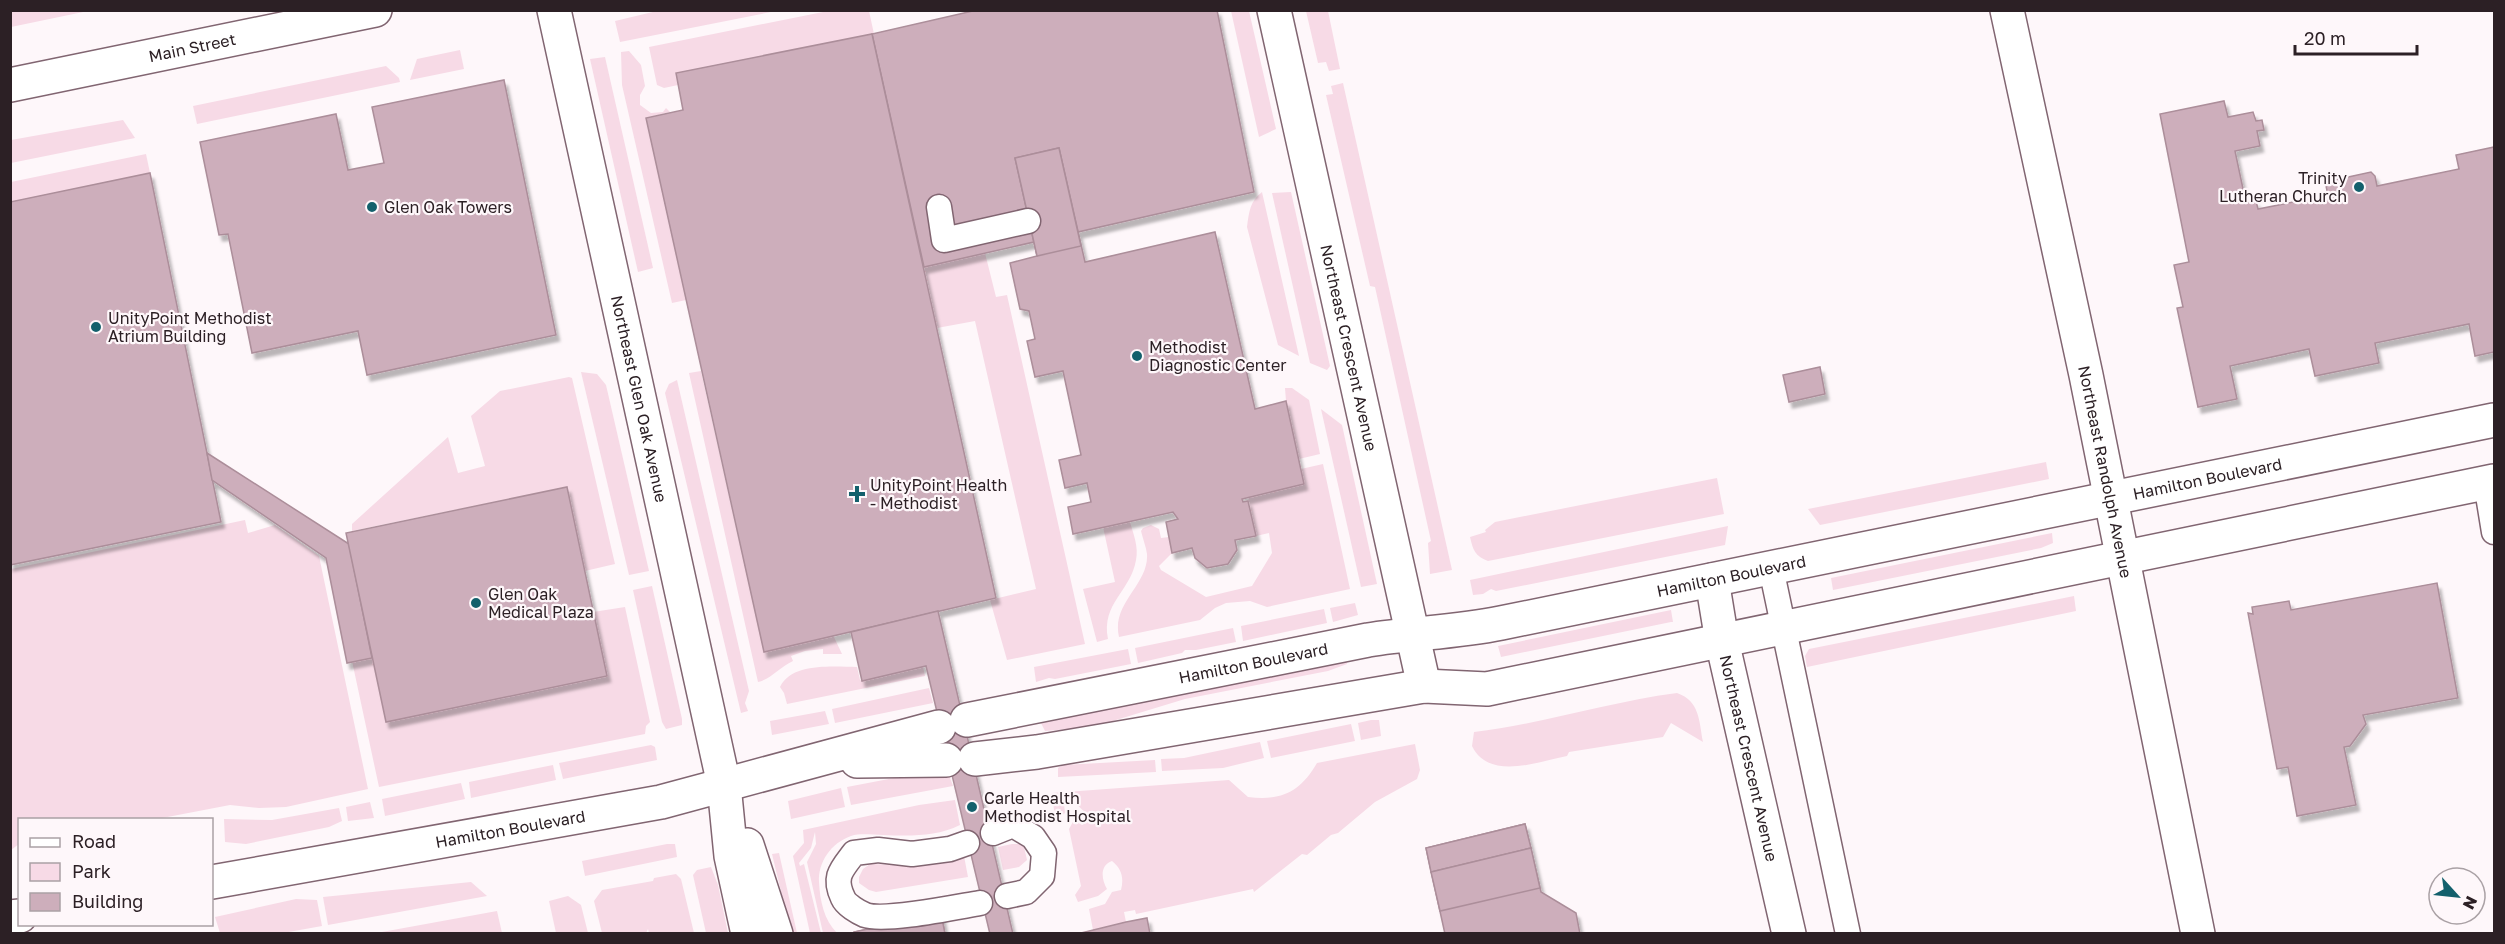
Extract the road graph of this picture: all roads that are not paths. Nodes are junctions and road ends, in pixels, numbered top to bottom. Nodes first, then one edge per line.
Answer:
1 (375, 10) edge
2 (554, 10) edge
3 (1274, 10) edge
4 (2007, 10) edge
5 (10, 85) edge
6 (939, 207) dead end
7 (1028, 221) dead end
8 (2494, 420) edge
9 (2490, 482) edge
10 (2111, 499) junction
11 (2494, 532) edge
12 (2122, 559) junction
13 (1772, 568) junction
14 (1712, 580) junction
15 (1782, 628) junction
16 (1413, 633) junction
17 (1722, 641) junction
18 (1425, 686) junction
19 (807, 762) junction
20 (724, 785) junction
21 (993, 833) dead end
22 (967, 843) dead end
23 (213, 882) edge
24 (1007, 896) dead end
25 (980, 903) dead end
26 (748, 933) edge
27 (776, 933) edge
28 (1789, 933) edge
29 (1848, 933) edge
30 (2198, 933) edge

1 - 5 street, Main Street
2 - 20 street, Northeast Glen Oak Avenue
3 - 16 street, Northeast Crescent Avenue
4 - 10 street, Northeast Randolph Avenue
6 - 7 lane
8 - 10 street, Hamilton Boulevard
9 - 11 lane
9 - 12 street, Hamilton Boulevard
10 - 12 street, Northeast Randolph Avenue
10 - 13 street, Hamilton Boulevard
12 - 15 street, Hamilton Boulevard
12 - 30 street, Northeast Randolph Avenue
13 - 14 street, Hamilton Boulevard
13 - 15 lane
14 - 16 street, Hamilton Boulevard
14 - 17 street, Northeast Crescent Avenue
15 - 17 street, Hamilton Boulevard
15 - 29 lane
16 - 18 street, Northeast Crescent Avenue
16 - 19 street, Hamilton Boulevard
17 - 18 street, Hamilton Boulevard
17 - 28 street, Northeast Crescent Avenue
18 - 19 street, Hamilton Boulevard
19 - 20 street, Hamilton Boulevard
20 - 23 street, Hamilton Boulevard
20 - 26 street, Northeast Glen Oak Avenue
20 - 27 street, Northeast Glen Oak Avenue
21 - 24 lane
22 - 25 lane

